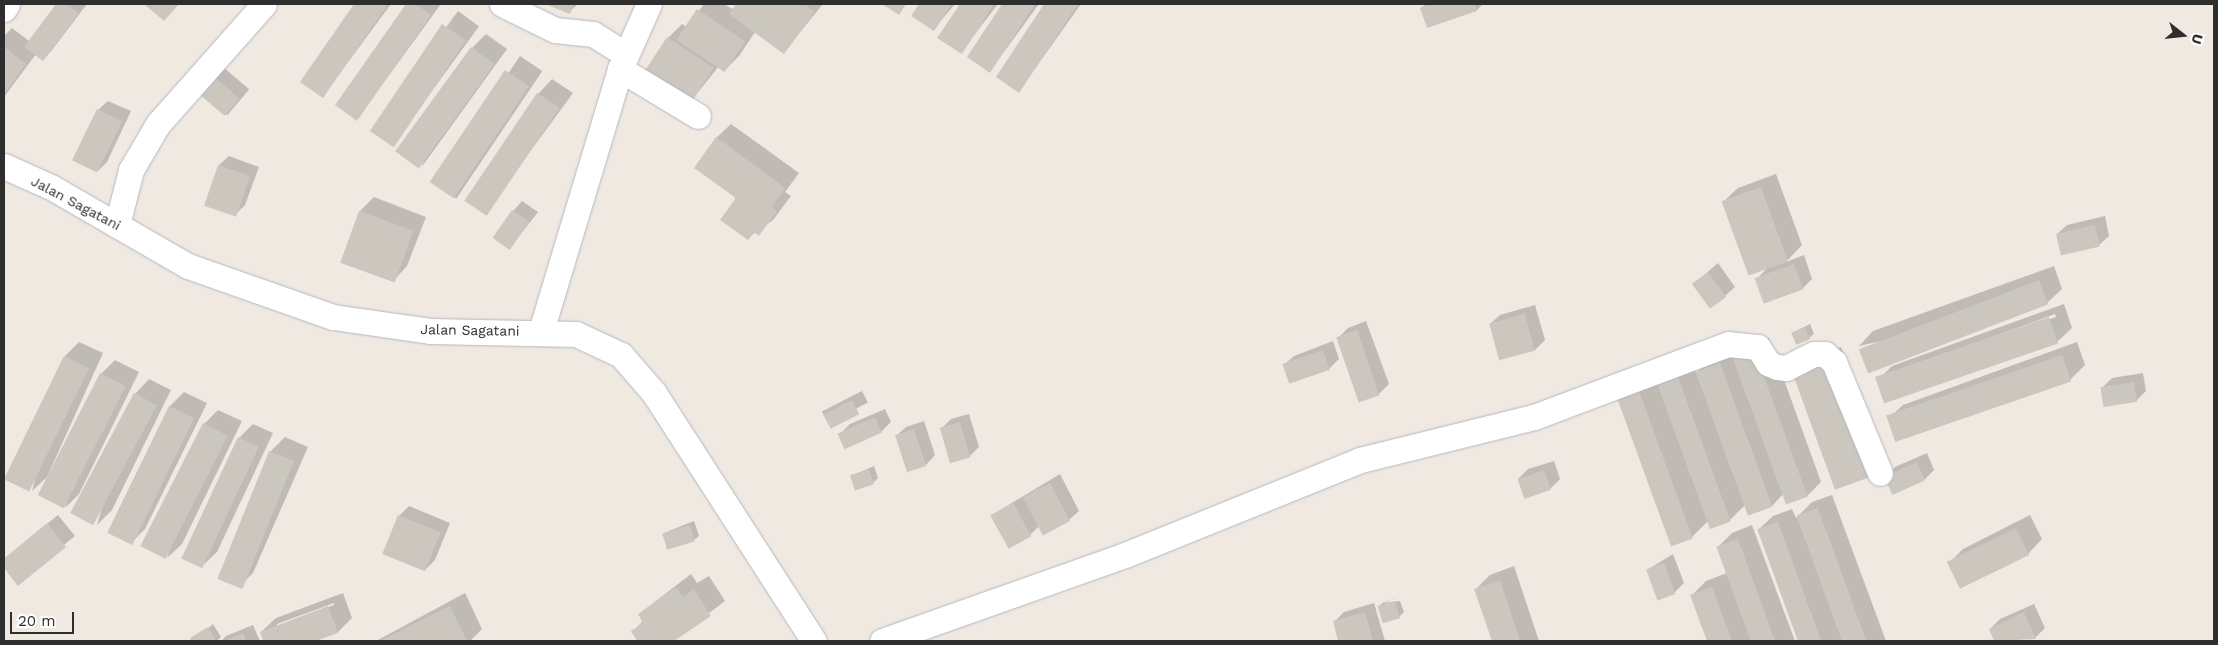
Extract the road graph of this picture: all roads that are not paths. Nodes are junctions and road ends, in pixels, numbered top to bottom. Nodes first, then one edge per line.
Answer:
1 (6, 4) edge
2 (264, 4) edge
3 (502, 4) edge
4 (649, 4) edge
5 (4, 9) edge
6 (623, 62) junction
7 (698, 116) dead end
8 (4, 166) edge
9 (117, 225) junction
10 (541, 331) junction
11 (1880, 472) dead end
12 (814, 641) edge
13 (882, 641) edge

1 - 5 street
2 - 9 street
3 - 6 street
4 - 6 street
6 - 7 street
6 - 10 street
8 - 9 street, Jalan Sagatani
9 - 10 street, Jalan Sagatani
10 - 12 street, Jalan Sagatani
11 - 13 street

